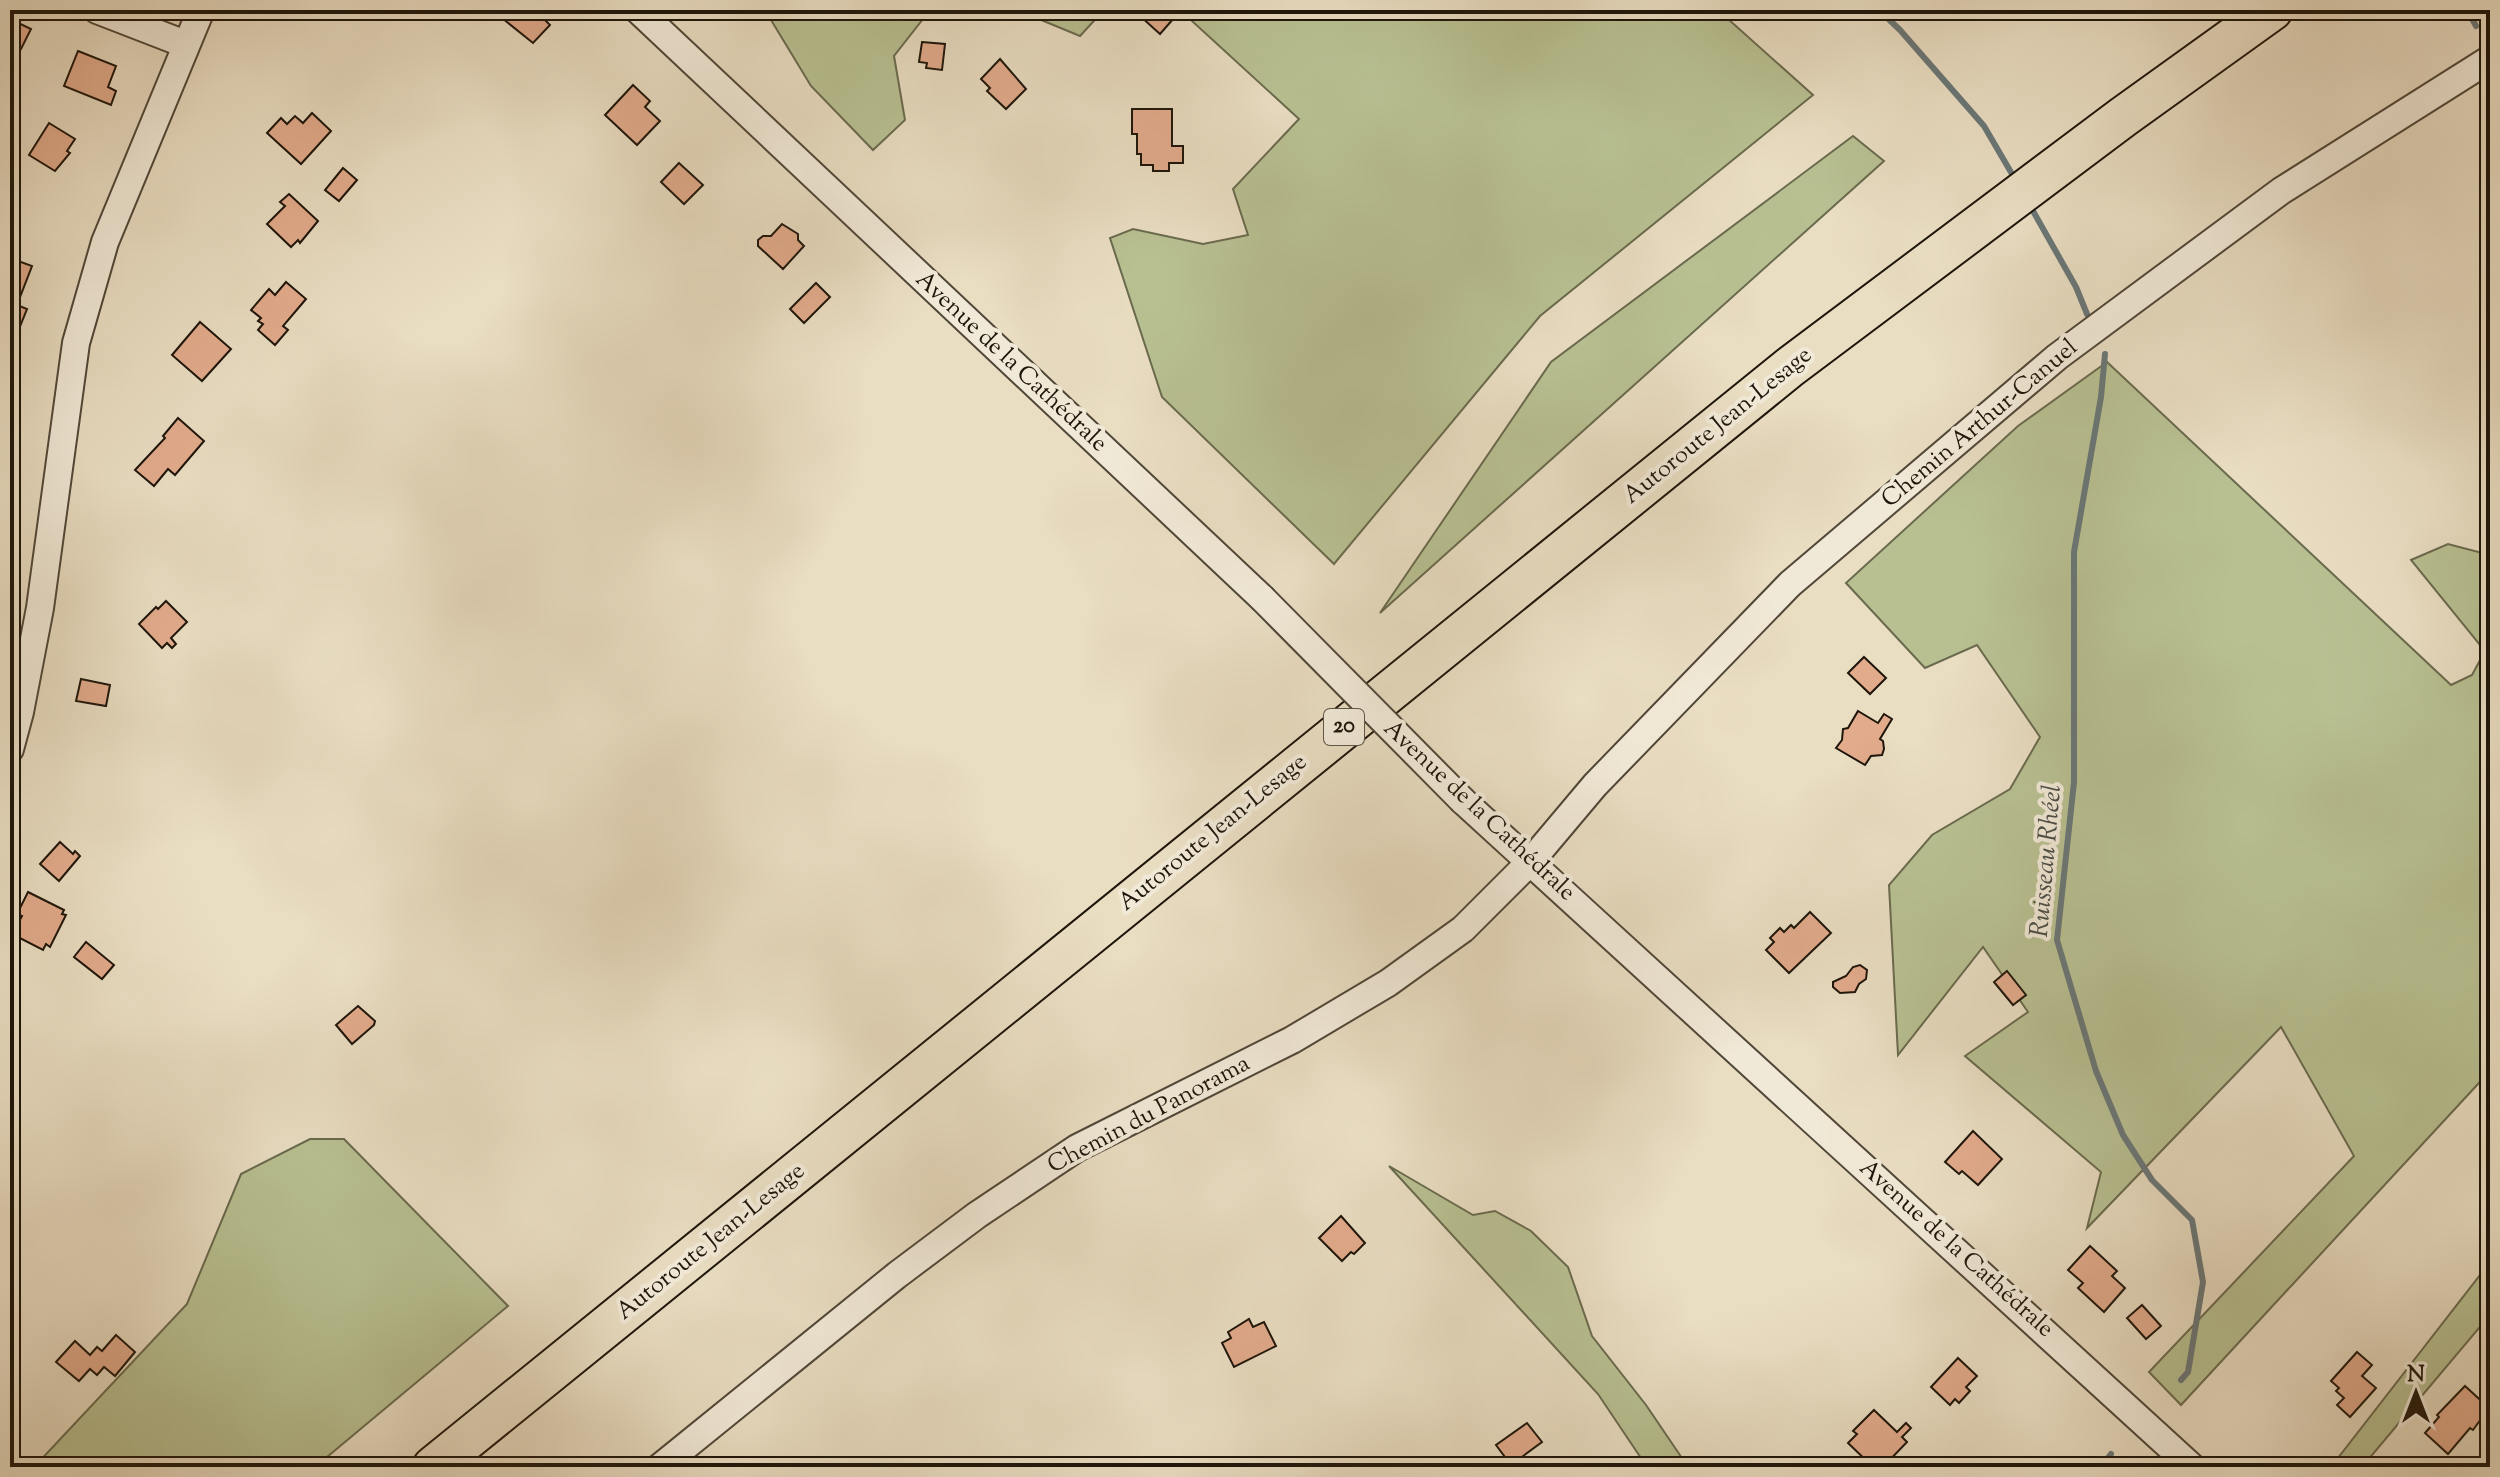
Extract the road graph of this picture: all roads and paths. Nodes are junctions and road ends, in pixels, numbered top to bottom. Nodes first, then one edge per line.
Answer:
1 (97, 10) edge
2 (201, 10) edge
3 (638, 10) edge
4 (2272, 10) edge
5 (185, 44) junction
6 (2490, 59) edge
7 (10, 749) edge
8 (1531, 861) junction
9 (433, 1467) edge
10 (660, 1467) edge
11 (2192, 1467) edge

1 - 5 street
2 - 5 street
3 - 8 street, Avenue de la Cathédrale, bridge
4 - 9 highway, Autoroute Jean-Lesage / 20
5 - 7 street
6 - 8 street, Chemin Arthur-Canuel
8 - 10 street, Chemin du Panorama
8 - 11 street, Avenue de la Cathédrale

